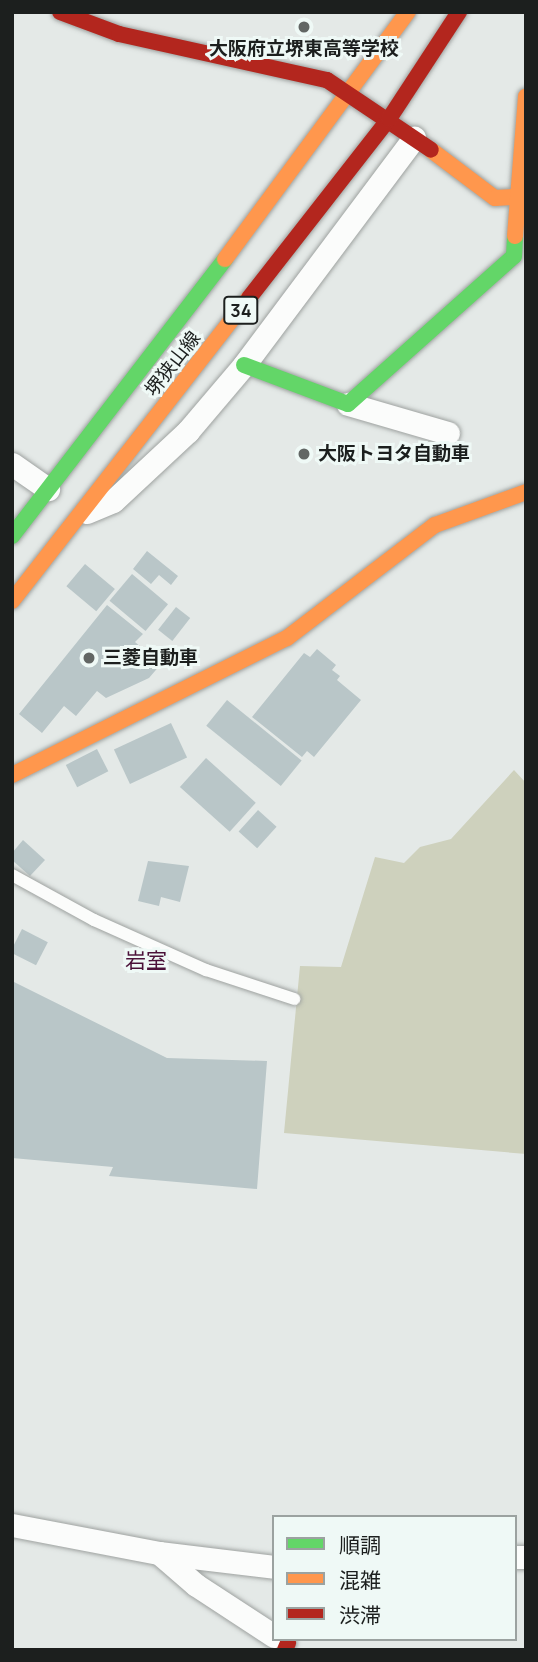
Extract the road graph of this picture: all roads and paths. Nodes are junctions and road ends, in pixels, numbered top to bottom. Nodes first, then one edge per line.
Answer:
1 (60, 12) edge
2 (408, 12) edge
3 (459, 12) edge
4 (351, 94) junction
5 (526, 96) edge
6 (389, 119) junction
7 (414, 138) junction
8 (517, 197) junction
9 (244, 365) junction
10 (348, 404) junction
11 (449, 433) dead end
12 (12, 464) edge
13 (48, 489) junction
14 (526, 492) edge
15 (83, 513) junction
16 (12, 536) edge
17 (12, 601) edge
18 (12, 775) edge
19 (12, 875) edge
20 (294, 999) dead end
21 (12, 1525) edge
22 (159, 1553) junction
23 (272, 1567) edge
24 (272, 1634) edge

1 - 4 street
2 - 4 street, 堺狭山線 / 34
3 - 6 street, 堺狭山線 / 34
4 - 6 street
4 - 13 street, 堺狭山線 / 34
5 - 8 street
6 - 7 street
6 - 15 street, 堺狭山線 / 34
7 - 8 street
7 - 9 street
8 - 10 street
9 - 10 street
9 - 15 street
10 - 11 street
12 - 13 street
13 - 16 street, 堺狭山線 / 34
14 - 18 street
15 - 17 street, 堺狭山線 / 34
19 - 20 lane
21 - 22 street
22 - 23 street
22 - 24 street

